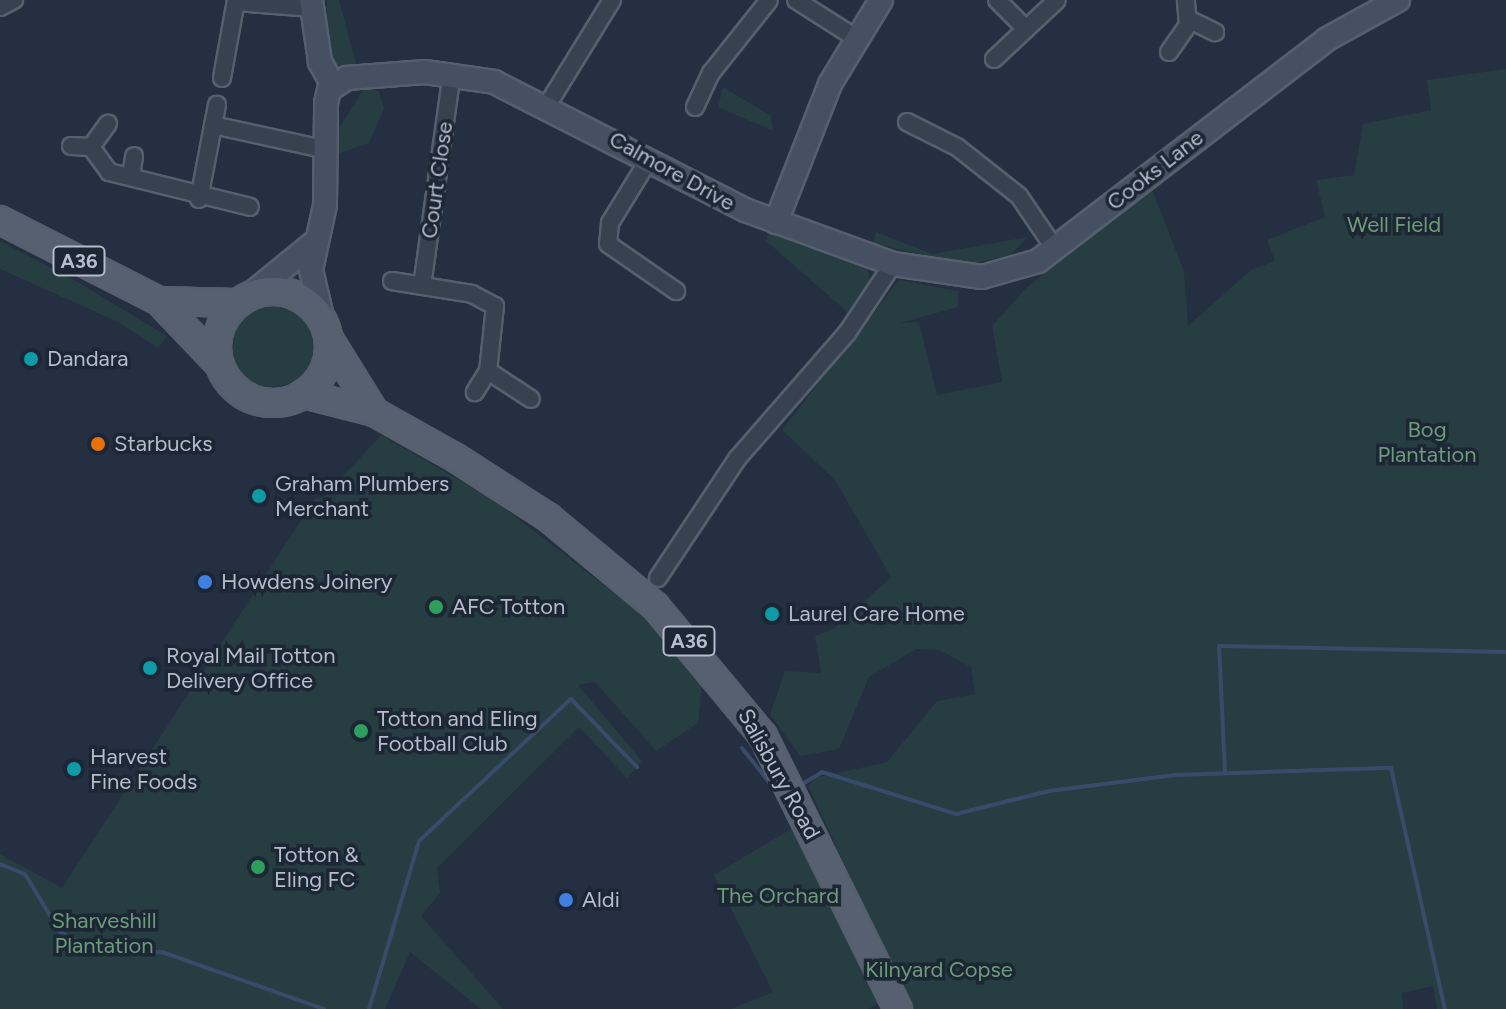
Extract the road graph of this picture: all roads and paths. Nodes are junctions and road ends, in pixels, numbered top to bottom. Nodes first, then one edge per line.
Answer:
1 (14, 0) edge
2 (612, 0) edge
3 (769, 0) edge
4 (796, 0) edge
5 (881, 0) edge
6 (997, 0) edge
7 (1057, 0) edge
8 (1186, 0) edge
9 (1398, 0) edge
10 (236, 1) edge
11 (311, 4) edge
12 (0, 7) edge
13 (1190, 20) junction
14 (1026, 29) junction
15 (1215, 32) dead end
16 (854, 37) junction
17 (1169, 52) dead end
18 (994, 59) dead end
19 (452, 73) junction
20 (222, 78) dead end
21 (333, 85) junction
22 (548, 104) junction
23 (217, 105) dead end
24 (695, 107) dead end
25 (907, 122) dead end
26 (108, 124) dead end
27 (213, 125) junction
28 (71, 146) dead end
29 (91, 147) junction
30 (328, 150) junction
31 (134, 156) dead end
32 (648, 161) junction
33 (131, 176) junction
34 (199, 199) junction
35 (250, 207) dead end
36 (0, 220) edge
37 (776, 222) junction
38 (317, 240) junction
39 (1055, 249) junction
40 (893, 264) junction
41 (392, 281) dead end
42 (422, 286) junction
43 (676, 291) dead end
44 (244, 299) junction
45 (159, 301) junction
46 (326, 330) junction
47 (220, 365) junction
48 (488, 371) junction
49 (475, 392) dead end
50 (303, 394) junction
51 (531, 399) dead end
52 (374, 412) junction
53 (665, 575) dead end
54 (898, 1009) edge

1 - 12 street
2 - 22 street
3 - 24 street
4 - 16 street
5 - 16 street
6 - 14 street
7 - 14 street
8 - 13 street
9 - 39 street, Cooks Lane
10 - 11 street
10 - 20 street
11 - 21 street
13 - 15 street
13 - 17 street
14 - 18 street
16 - 37 street
19 - 21 street, Calmore Drive
19 - 22 street, Calmore Drive
19 - 42 street, Court Close
21 - 30 street
22 - 32 street, Calmore Drive
23 - 27 street
25 - 39 street
26 - 29 street
27 - 30 street
27 - 34 street
28 - 29 street
29 - 33 street
30 - 38 street
31 - 33 street
32 - 37 street, Calmore Drive
32 - 43 street
33 - 34 street
34 - 35 street
36 - 45 main road, A36
37 - 40 street, Cooks Lane
38 - 44 street
38 - 46 street
39 - 40 street, Cooks Lane
40 - 53 street
41 - 42 street
42 - 48 street
44 - 45 main road, A36
44 - 46 main road
44 - 47 main road
45 - 47 main road, A36
46 - 50 main road
46 - 52 main road, Salisbury Road / A36
47 - 50 main road
48 - 49 street
48 - 51 street
50 - 52 main road, Salisbury Road / A36
52 - 54 main road, Salisbury Road / A36

